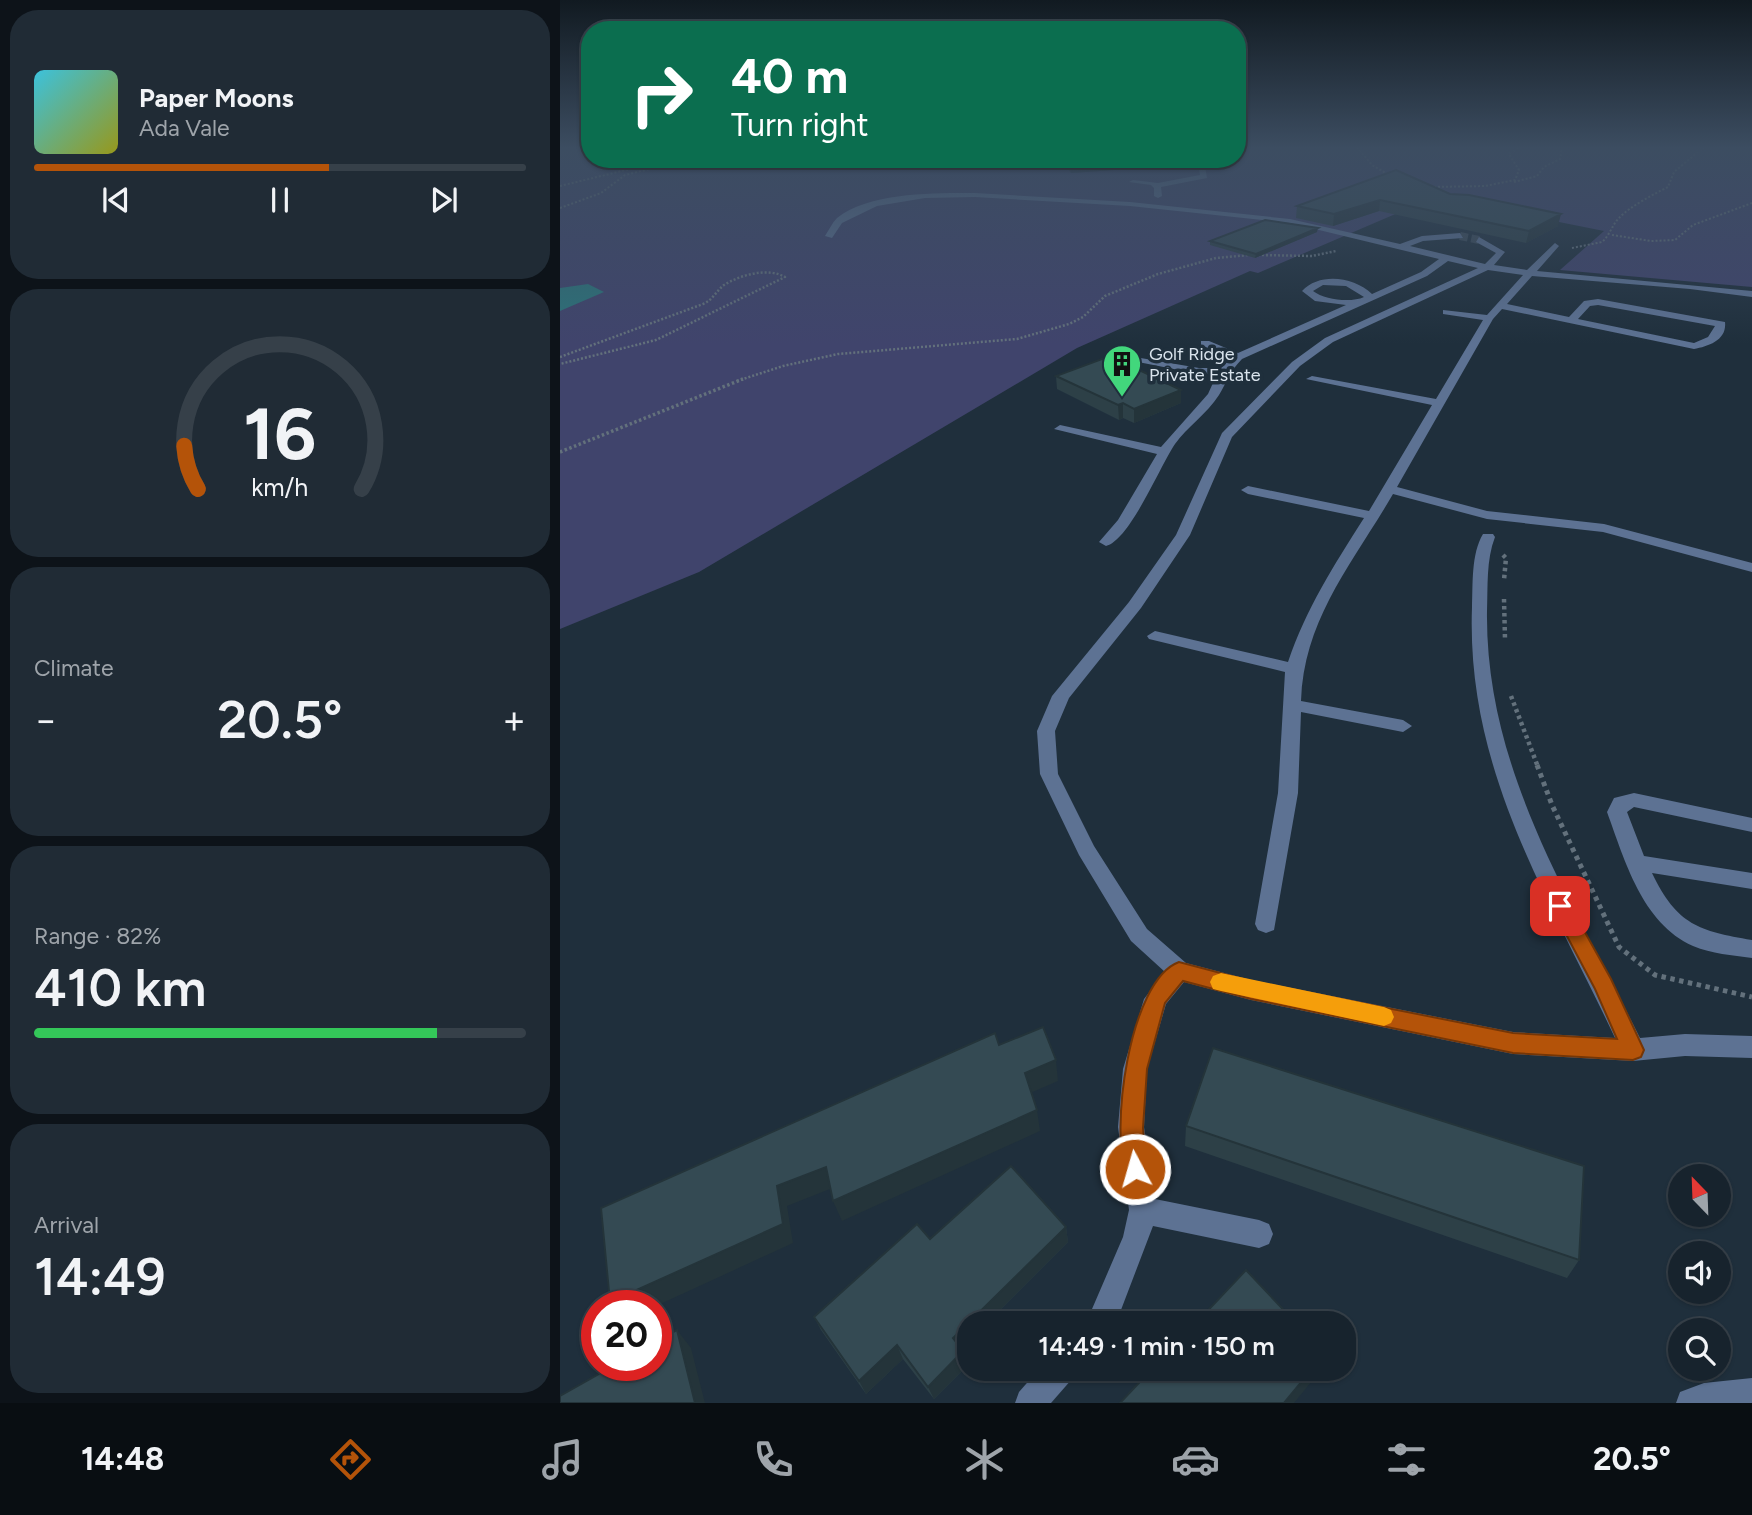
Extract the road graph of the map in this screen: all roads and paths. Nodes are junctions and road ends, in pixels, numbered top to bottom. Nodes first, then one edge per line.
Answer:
1 (853, 212) edge
2 (1206, 212) edge
3 (1630, 212) edge
4 (1731, 212) edge
5 (1612, 234) junction
6 (830, 236) dead end
7 (1460, 236) tunnel mouth
8 (1479, 240) tunnel mouth
9 (1555, 246) joint
10 (1401, 247) junction
11 (1336, 251) dead end
12 (1446, 258) junction
13 (1487, 267) junction
14 (1527, 274) junction
15 (1752, 295) edge
16 (1365, 300) junction
17 (1501, 306) junction
18 (1631, 306) junction
19 (1447, 312) dead end
20 (1678, 314) junction
21 (1489, 318) junction
22 (1572, 320) junction
23 (1610, 328) junction
24 (1660, 338) junction
25 (1205, 343) dead end
26 (560, 357) edge
27 (1238, 357) junction
28 (1133, 358) dead end
29 (560, 363) edge
30 (1224, 371) junction
31 (1312, 379) dead end
32 (1438, 403) junction
33 (1060, 429) dead end
34 (560, 452) edge
35 (1164, 452) junction
36 (1389, 489) junction
37 (1248, 491) dead end
38 (1373, 516) junction
39 (1487, 540) joint
40 (1106, 542) dead end
41 (1752, 568) edge
42 (1155, 636) dead end
43 (1505, 644) dead end
44 (1294, 669) junction
45 (1507, 684) dead end
46 (1293, 705) junction
47 (1403, 726) dead end
48 (1752, 825) edge
49 (1637, 863) junction
50 (1752, 881) edge
51 (1266, 924) dead end
52 (1752, 948) edge
53 (1179, 971) junction
54 (1752, 997) edge
55 (1752, 1047) edge
56 (1633, 1050) junction
57 (1143, 1210) junction
58 (1259, 1234) dead end
59 (1106, 1311) edge
60 (1049, 1381) edge
61 (1752, 1393) edge
62 (1030, 1403) edge
63 (1691, 1403) edge

1 - 6 street
2 - 10 street
3 - 5 path
4 - 5 path
5 - 9 path
7 - 10 street
8 - 13 street
9 - 14 street
10 - 12 street
11 - 34 path
12 - 13 street
12 - 16 street
13 - 14 street
13 - 53 street
14 - 15 street
14 - 17 street
16 - 16 street
16 - 27 street
17 - 21 street
17 - 22 street
18 - 20 street
18 - 22 street
18 - 23 street
19 - 21 street
20 - 24 street
20 - 24 street
21 - 32 street
22 - 23 street
23 - 24 street
25 - 27 street
26 - 29 path
27 - 30 street
28 - 30 street
30 - 35 street
31 - 32 street
32 - 36 street
33 - 35 street
35 - 40 street
36 - 38 street
36 - 41 street
37 - 38 street
38 - 44 street
39 - 43 path
39 - 56 street
42 - 44 street
44 - 46 street
45 - 54 path
46 - 47 street
46 - 51 street
48 - 49 street
49 - 50 street
49 - 52 street
53 - 56 street
53 - 57 street
55 - 56 street
57 - 58 street
57 - 59 street
60 - 62 street
61 - 63 street

